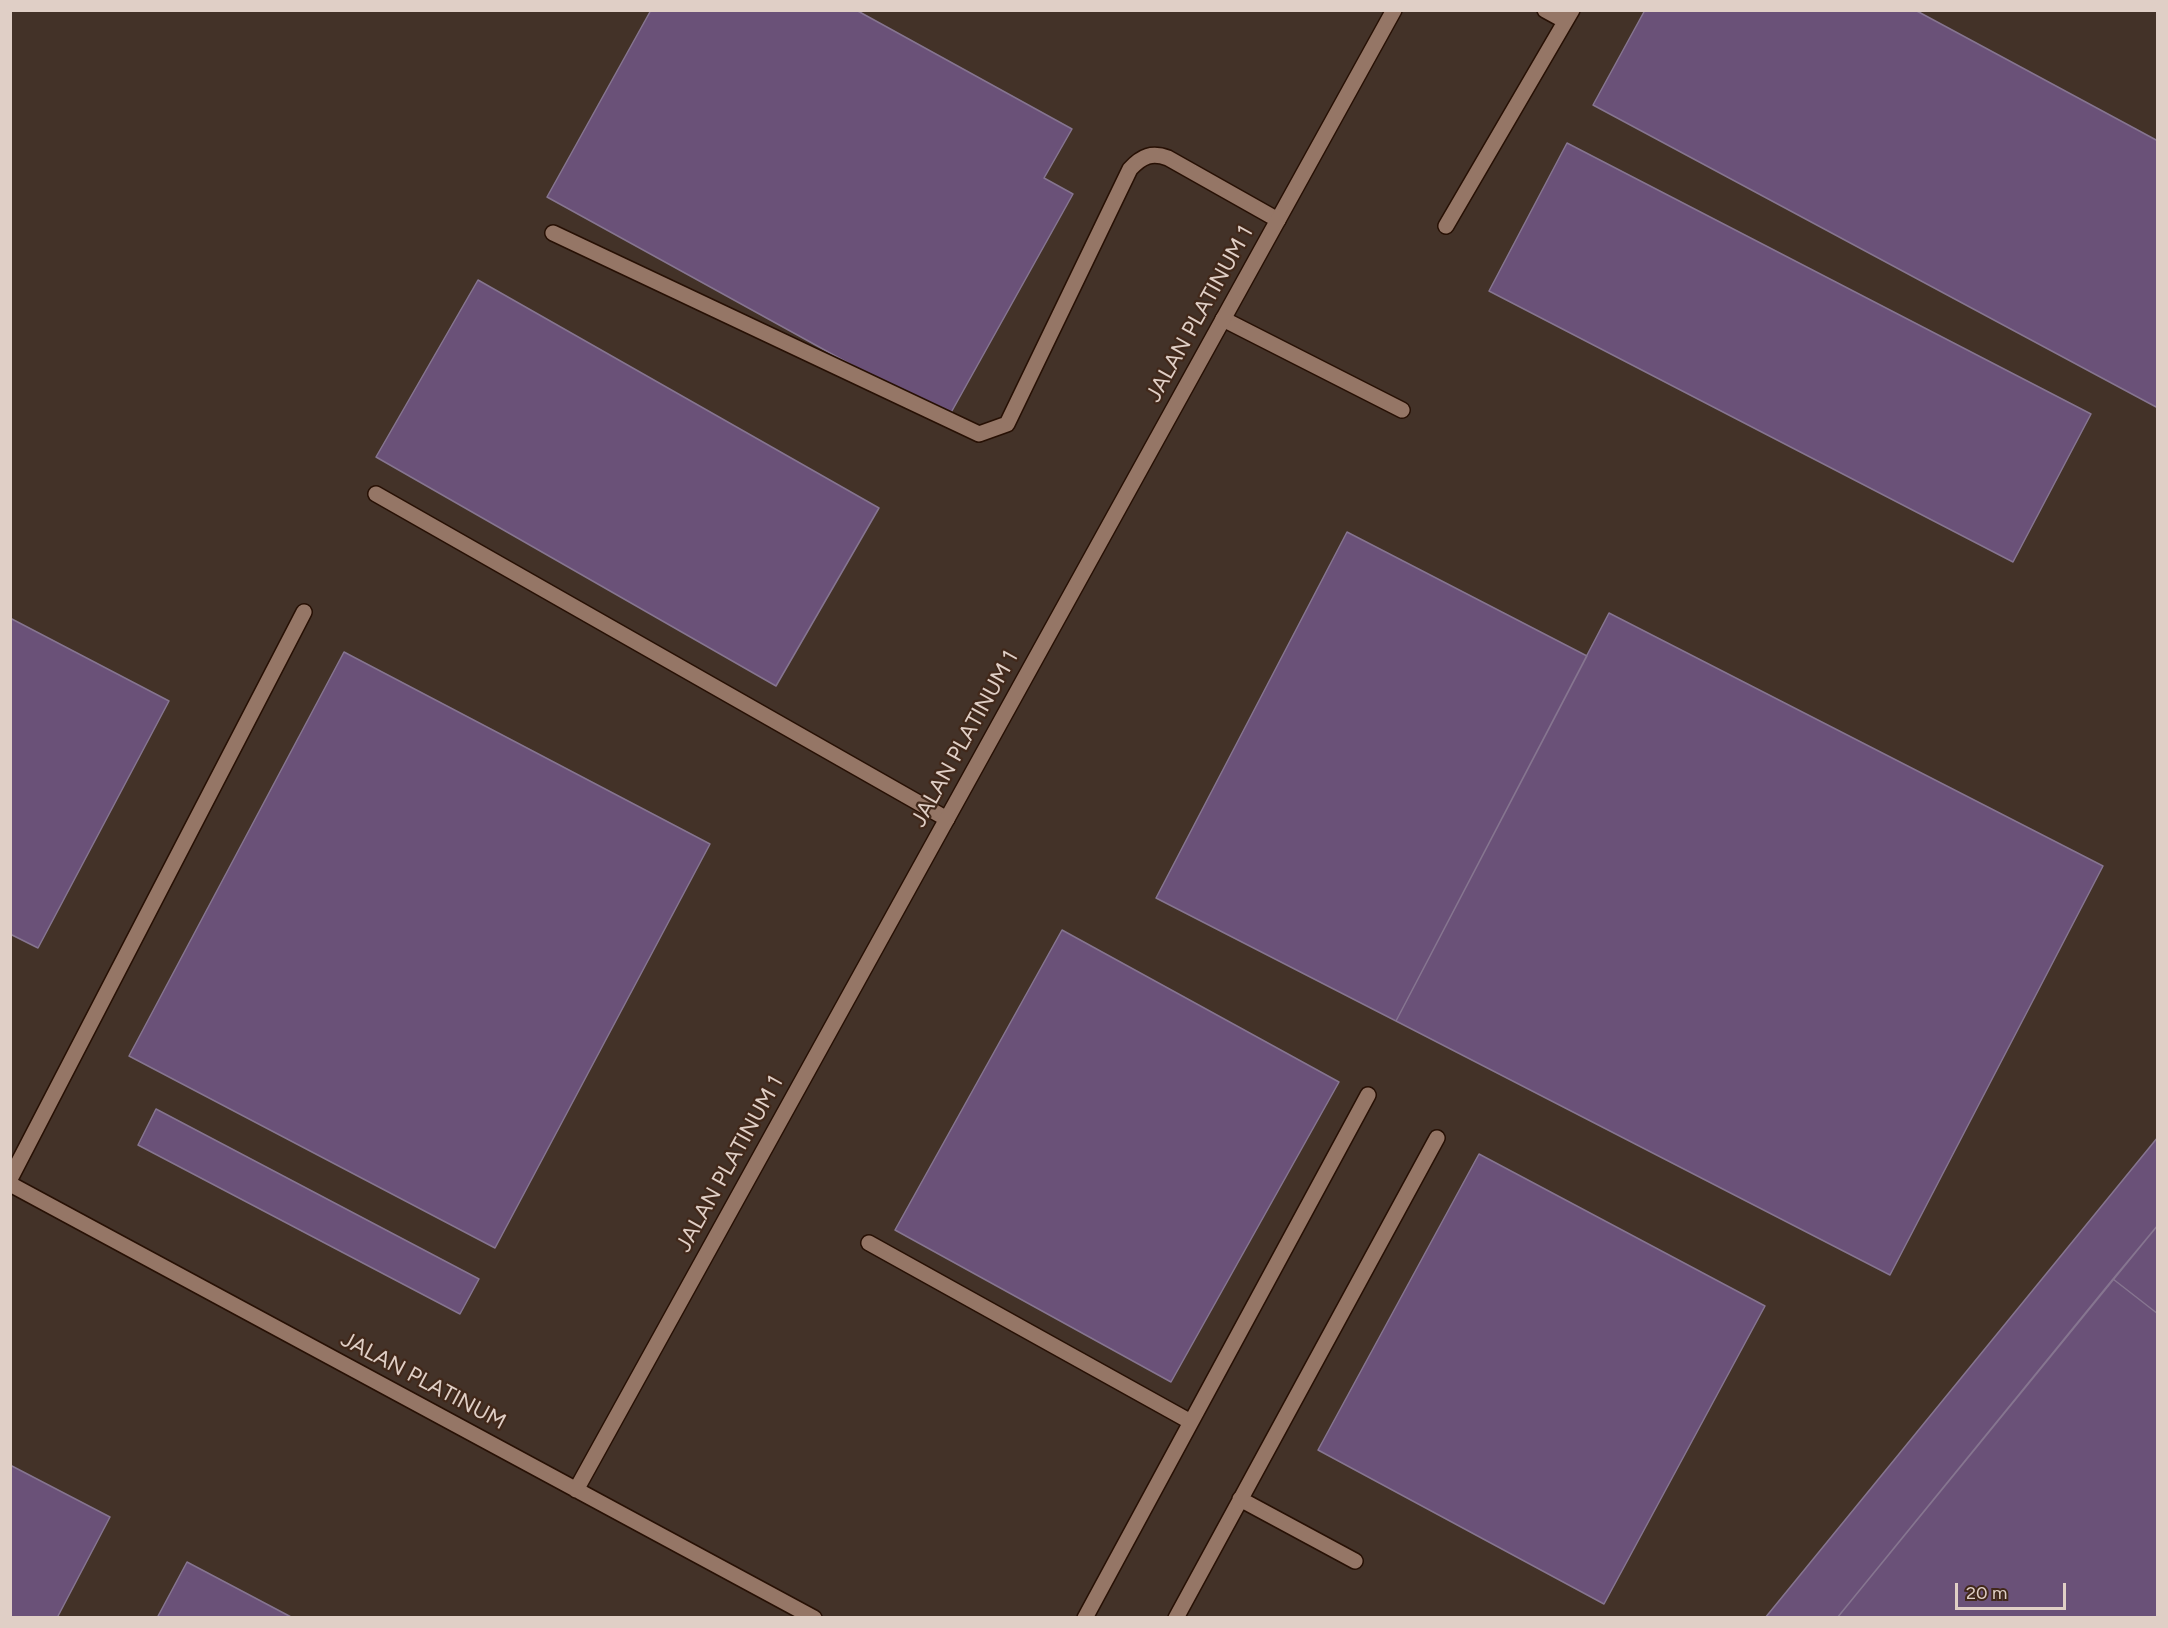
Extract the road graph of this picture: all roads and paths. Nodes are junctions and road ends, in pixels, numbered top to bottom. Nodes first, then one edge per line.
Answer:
1 (1394, 10) edge
2 (1545, 10) edge
3 (1568, 16) edge
4 (1278, 220) junction
5 (1446, 226) dead end
6 (553, 233) dead end
7 (1223, 319) junction
8 (1402, 410) dead end
9 (376, 494) dead end
10 (303, 612) dead end
11 (947, 819) junction
12 (1368, 1095) dead end
13 (1437, 1138) dead end
14 (10, 1179) edge
15 (10, 1184) edge
16 (869, 1243) dead end
17 (1191, 1422) junction
18 (576, 1490) junction
19 (1240, 1499) junction
20 (1355, 1561) dead end
21 (814, 1617) edge
22 (1085, 1617) edge
23 (1176, 1617) edge

1 - 4 street, JALAN PLATINUM 1
2 - 3 street
3 - 5 street
4 - 6 street
4 - 7 street, JALAN PLATINUM 1
7 - 8 street
7 - 11 street, JALAN PLATINUM 1
9 - 11 street
10 - 14 street
11 - 18 street, JALAN PLATINUM 1
12 - 17 street
13 - 19 street
15 - 18 street, JALAN PLATINUM
16 - 17 street
17 - 22 street
18 - 21 street, JALAN PLATINUM
19 - 20 street
19 - 23 street

